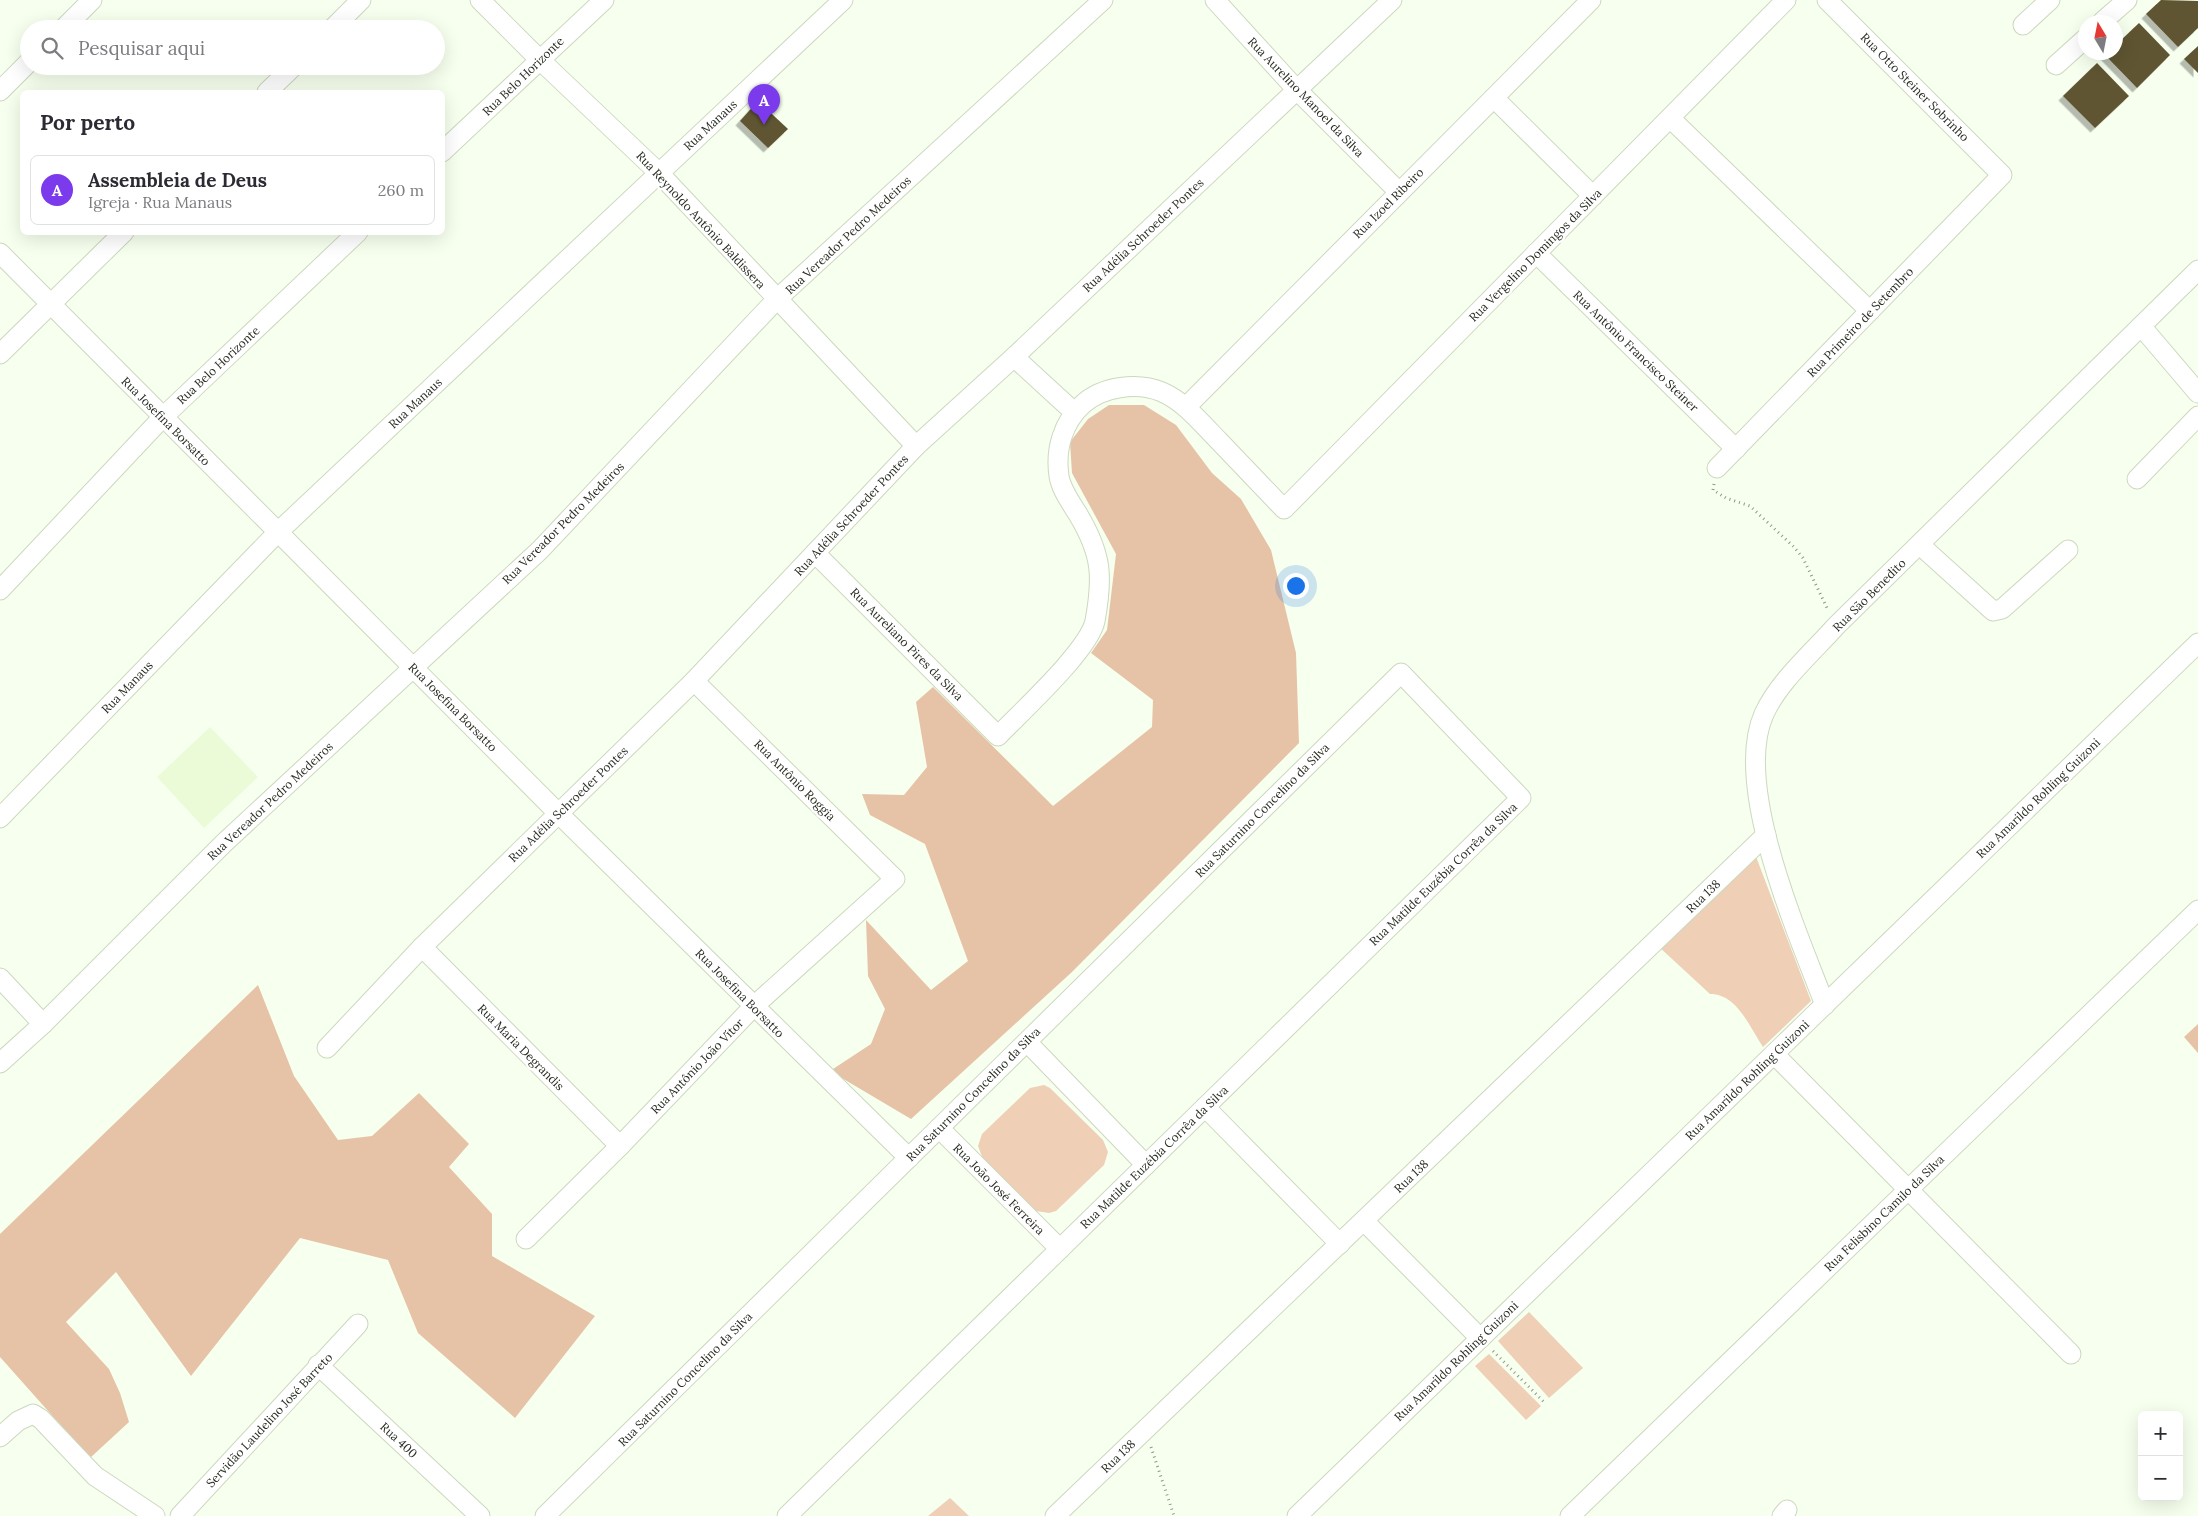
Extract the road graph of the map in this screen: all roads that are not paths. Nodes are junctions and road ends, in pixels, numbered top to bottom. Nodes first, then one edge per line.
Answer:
1 (92, 0) edge
2 (361, 0) edge
3 (480, 0) edge
4 (604, 0) edge
5 (843, 0) edge
6 (1102, 0) edge
7 (1215, 0) edge
8 (1392, 0) edge
9 (1591, 0) edge
10 (1786, 0) edge
11 (1827, 0) edge
12 (2050, 0) edge
13 (2127, 0) edge
14 (2110, 15) edge
15 (72, 20) edge
16 (341, 20) edge
17 (2023, 25) dead end
18 (2078, 45) edge
19 (539, 59) junction
20 (2056, 65) dead end
21 (20, 68) edge
22 (285, 75) edge
23 (3, 80) edge
24 (269, 90) edge
25 (1297, 90) junction
26 (1494, 98) junction
27 (1670, 118) junction
28 (445, 149) edge
29 (659, 173) junction
30 (2002, 175) joint
31 (1399, 192) junction
32 (1593, 196) junction
33 (121, 235) edge
34 (355, 235) edge
35 (0, 253) edge
36 (1536, 254) junction
37 (2198, 270) edge
38 (776, 300) junction
39 (51, 304) junction
40 (1870, 311) junction
41 (2141, 326) junction
42 (0, 354) edge
43 (1014, 356) junction
44 (2198, 393) edge
45 (1186, 407) junction
46 (1074, 412) junction
47 (2198, 416) edge
48 (162, 418) junction
49 (916, 446) junction
50 (1736, 449) junction
51 (1717, 468) road end
52 (2137, 479) dead end
53 (278, 532) junction
54 (1920, 545) junction
55 (2068, 550) dead end
56 (815, 553) junction
57 (0, 590) edge
58 (2198, 643) edge
59 (413, 666) junction
60 (694, 681) junction
61 (1521, 798) joint
62 (558, 812) junction
63 (0, 818) edge
64 (1766, 835) junction
65 (895, 879) joint
66 (2198, 910) edge
67 (422, 947) junction
68 (0, 978) edge
69 (1825, 1005) junction
70 (754, 1006) junction
71 (43, 1024) junction
72 (1026, 1042) junction
73 (328, 1048) dead end
74 (1774, 1054) junction
75 (0, 1063) edge
76 (1205, 1107) junction
77 (939, 1128) junction
78 (620, 1146) junction
79 (909, 1158) junction
80 (1146, 1165) junction
81 (1908, 1190) junction
82 (1364, 1221) junction
83 (526, 1239) dead end
84 (1340, 1244) junction
85 (1060, 1249) junction
86 (358, 1324) dead end
87 (1480, 1338) junction
88 (2071, 1354) dead end
89 (318, 1365) junction
90 (0, 1437) edge
91 (558, 1512) edge
92 (155, 1516) edge
93 (180, 1516) edge
94 (480, 1516) edge
95 (787, 1516) edge
96 (1056, 1516) edge
97 (1296, 1516) edge
98 (1570, 1516) edge

1 - 15 street
2 - 16 street
3 - 19 street, Rua Reynoldo Antônio Baldissera
4 - 19 street, Rua Belo Horizonte
5 - 29 street, Rua Manaus
6 - 38 street, Rua Vereador Pedro Medeiros
7 - 25 street, Rua Aurelino Manoel da Silva
8 - 25 street, Rua Adélia Schroeder Pontes
9 - 26 street, Rua Izoel Ribeiro
10 - 27 street, Rua Vergelino Domingos da Silva
11 - 30 street, Rua Otto Steiner Sobrinho
12 - 17 street
13 - 14 street
18 - 20 street
19 - 28 street, Rua Belo Horizonte
19 - 29 street, Rua Reynoldo Antônio Baldissera
21 - 23 street
22 - 24 street
25 - 31 street, Rua Aurelino Manoel da Silva
25 - 43 street, Rua Adélia Schroeder Pontes
26 - 31 street, Rua Izoel Ribeiro
26 - 32 street
27 - 32 street, Rua Vergelino Domingos da Silva
27 - 40 street
29 - 38 street, Rua Reynoldo Antônio Baldissera
29 - 53 street, Rua Manaus
30 - 40 street, Rua Primeiro de Setembro
31 - 45 street, Rua Izoel Ribeiro
32 - 36 street, Rua Vergelino Domingos da Silva
33 - 39 street
34 - 48 street, Rua Belo Horizonte
35 - 39 street, Rua Josefina Borsatto
36 - 45 street, Rua Vergelino Domingos da Silva
36 - 50 street, Rua Antônio Francisco Steiner
37 - 41 street, Rua São Benedito
38 - 49 street, Rua Reynoldo Antônio Baldissera
38 - 59 street, Rua Vereador Pedro Medeiros
39 - 42 street
39 - 48 street, Rua Josefina Borsatto
40 - 50 street, Rua Primeiro de Setembro
41 - 44 street
41 - 54 street, Rua São Benedito
43 - 46 street
43 - 49 street, Rua Adélia Schroeder Pontes
45 - 46 street
46 - 56 street, Rua Aureliano Pires da Silva
47 - 52 street
48 - 53 street, Rua Josefina Borsatto
48 - 57 street, Rua Belo Horizonte
49 - 56 street, Rua Adélia Schroeder Pontes
50 - 51 street, Rua Primeiro de Setembro
53 - 59 street, Rua Josefina Borsatto
53 - 63 street, Rua Manaus
54 - 55 street
54 - 64 street, Rua São Benedito
56 - 60 street, Rua Adélia Schroeder Pontes
58 - 69 street, Rua Amarildo Rohling Guizoni
59 - 62 street, Rua Josefina Borsatto
59 - 71 street, Rua Vereador Pedro Medeiros
60 - 62 street, Rua Adélia Schroeder Pontes
60 - 65 street, Rua Antônio Roggia
61 - 72 street, Rua Saturnino Concelino da Silva
61 - 76 street, Rua Matilde Euzébia Corrêa da Silva
62 - 67 street, Rua Adélia Schroeder Pontes
62 - 70 street, Rua Josefina Borsatto
64 - 69 street, Rua São Benedito
64 - 82 street, Rua 138
65 - 70 street, Rua Antônio João Vítor
66 - 81 street, Rua Felisbino Camilo da Silva
67 - 73 street, Rua Adélia Schroeder Pontes
67 - 78 street, Rua Maria Degrandis
68 - 71 street
69 - 74 street, Rua Amarildo Rohling Guizoni
70 - 78 street, Rua Antônio João Vítor
70 - 79 street, Rua Josefina Borsatto
71 - 75 street, Rua Vereador Pedro Medeiros
72 - 77 street, Rua Saturnino Concelino da Silva
72 - 80 street
74 - 81 street
74 - 87 street, Rua Amarildo Rohling Guizoni
76 - 80 street, Rua Matilde Euzébia Corrêa da Silva
76 - 84 street
77 - 79 street, Rua Saturnino Concelino da Silva
77 - 85 street, Rua João José Ferreira
78 - 83 street, Rua Antônio João Vítor
79 - 91 street, Rua Saturnino Concelino da Silva
80 - 85 street, Rua Matilde Euzébia Corrêa da Silva
81 - 88 street
81 - 98 street, Rua Felisbino Camilo da Silva
82 - 84 street, Rua 138
82 - 87 street
84 - 96 street, Rua 138
85 - 95 street, Rua Matilde Euzébia Corrêa da Silva
86 - 89 street, Servidão Laudelino José Barreto
87 - 97 street, Rua Amarildo Rohling Guizoni
89 - 93 street, Servidão Laudelino José Barreto
89 - 94 street, Rua 400
90 - 92 street

